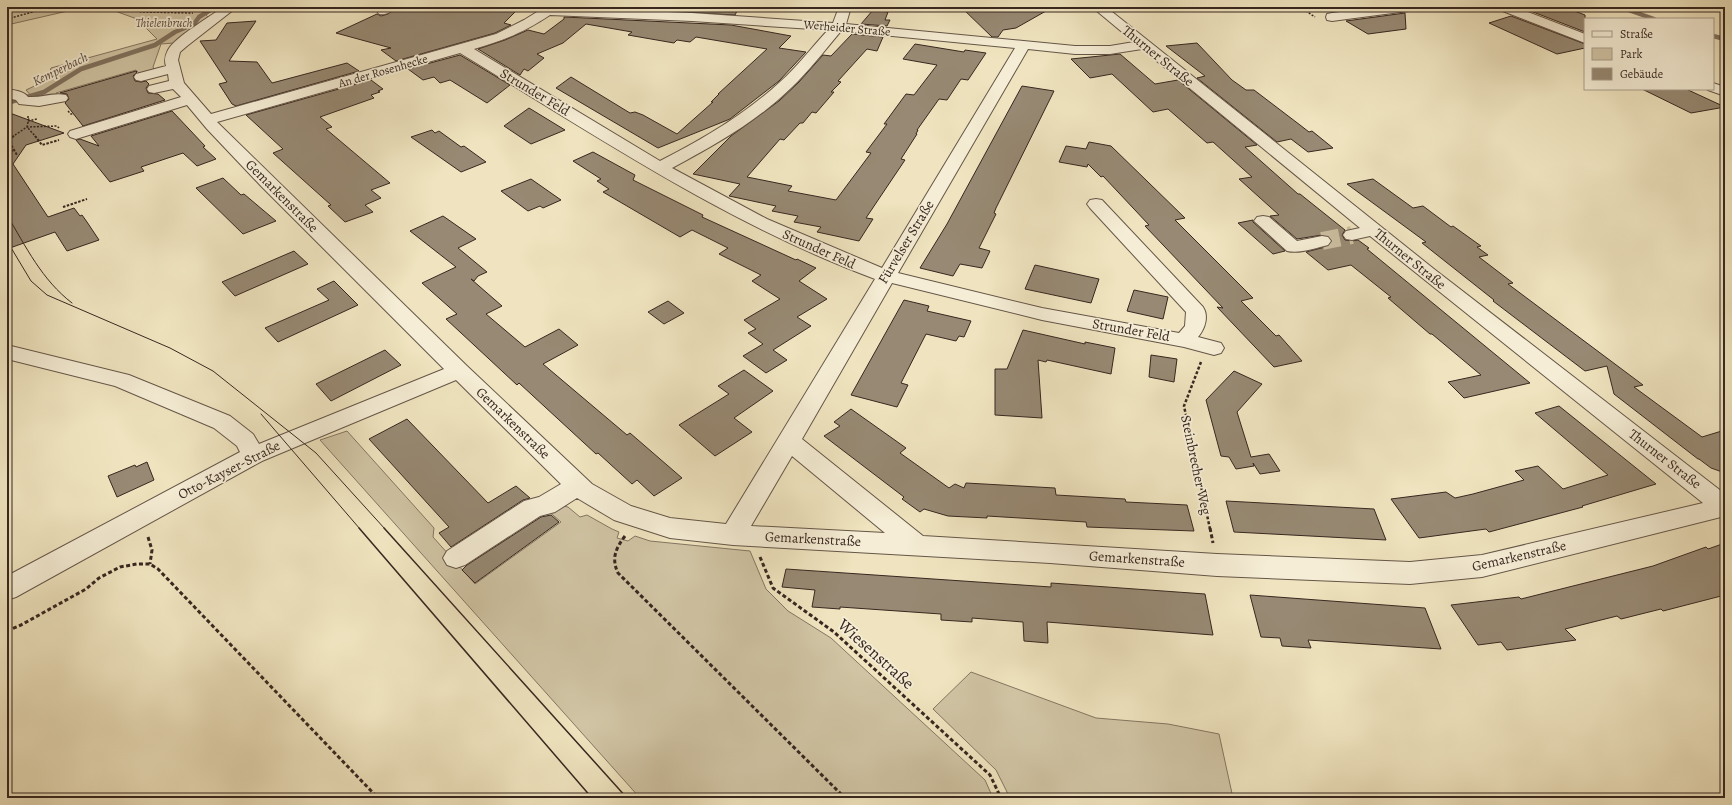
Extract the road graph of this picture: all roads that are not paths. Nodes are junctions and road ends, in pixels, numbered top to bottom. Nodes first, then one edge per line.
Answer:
1 (231, 7) edge
2 (846, 7) edge
3 (1098, 7) edge
4 (1408, 7) edge
5 (1504, 7) edge
6 (551, 9) edge
7 (695, 12) edge
8 (1332, 17) dead end
9 (838, 27) junction
10 (1584, 39) edge
11 (1024, 45) junction
12 (1144, 45) junction
13 (464, 49) junction
14 (175, 75) junction
15 (141, 77) dead end
16 (1714, 87) edge
17 (154, 89) dead end
18 (14, 92) edge
19 (1725, 92) edge
20 (61, 98) dead end
21 (191, 99) junction
22 (207, 120) junction
23 (71, 136) road end
24 (660, 168) junction
25 (1096, 204) dead end
26 (1263, 221) dead end
27 (1374, 230) junction
28 (1352, 235) tunnel mouth
29 (1322, 241) tunnel mouth
30 (885, 276) junction
31 (1184, 340) junction
32 (1214, 348) dead end
33 (7, 352) edge
34 (459, 371) junction
35 (788, 440) junction
36 (254, 455) junction
37 (578, 485) junction
38 (1725, 507) edge
39 (733, 535) junction
40 (917, 545) junction
41 (456, 558) dead end
42 (7, 588) edge

1 - 14 street
2 - 9 street
3 - 12 street, Thurner Straße
4 - 8 street
5 - 10 street
6 - 7 street, Werheider Straße
6 - 13 street, An der Rosenhecke
7 - 9 street, Werheider Straße
9 - 11 street, Werheider Straße
9 - 24 street
11 - 12 street, Werheider Straße
11 - 30 street, Fürvelser Straße
12 - 27 street, Thurner Straße
13 - 22 street, An der Rosenhecke
13 - 24 street, Strunder Feld
14 - 15 street
14 - 17 street
14 - 21 street, Gemarkenstraße
16 - 19 street
18 - 20 street
21 - 22 street, Gemarkenstraße
21 - 23 street
22 - 34 street, Gemarkenstraße
24 - 30 street, Strunder Feld
25 - 31 street
26 - 29 street
27 - 28 street
27 - 38 street, Thurner Straße
30 - 31 street, Strunder Feld
30 - 35 street, Fürvelser Straße
31 - 32 street, Strunder Feld
33 - 36 street
34 - 36 street, Otto-Kayser-Straße
34 - 37 street, Gemarkenstraße
35 - 39 street, Fürvelser Straße
35 - 40 street
36 - 42 street, Otto-Kayser-Straße
37 - 39 street, Gemarkenstraße
37 - 41 street
38 - 40 street, Gemarkenstraße
39 - 40 street, Gemarkenstraße

